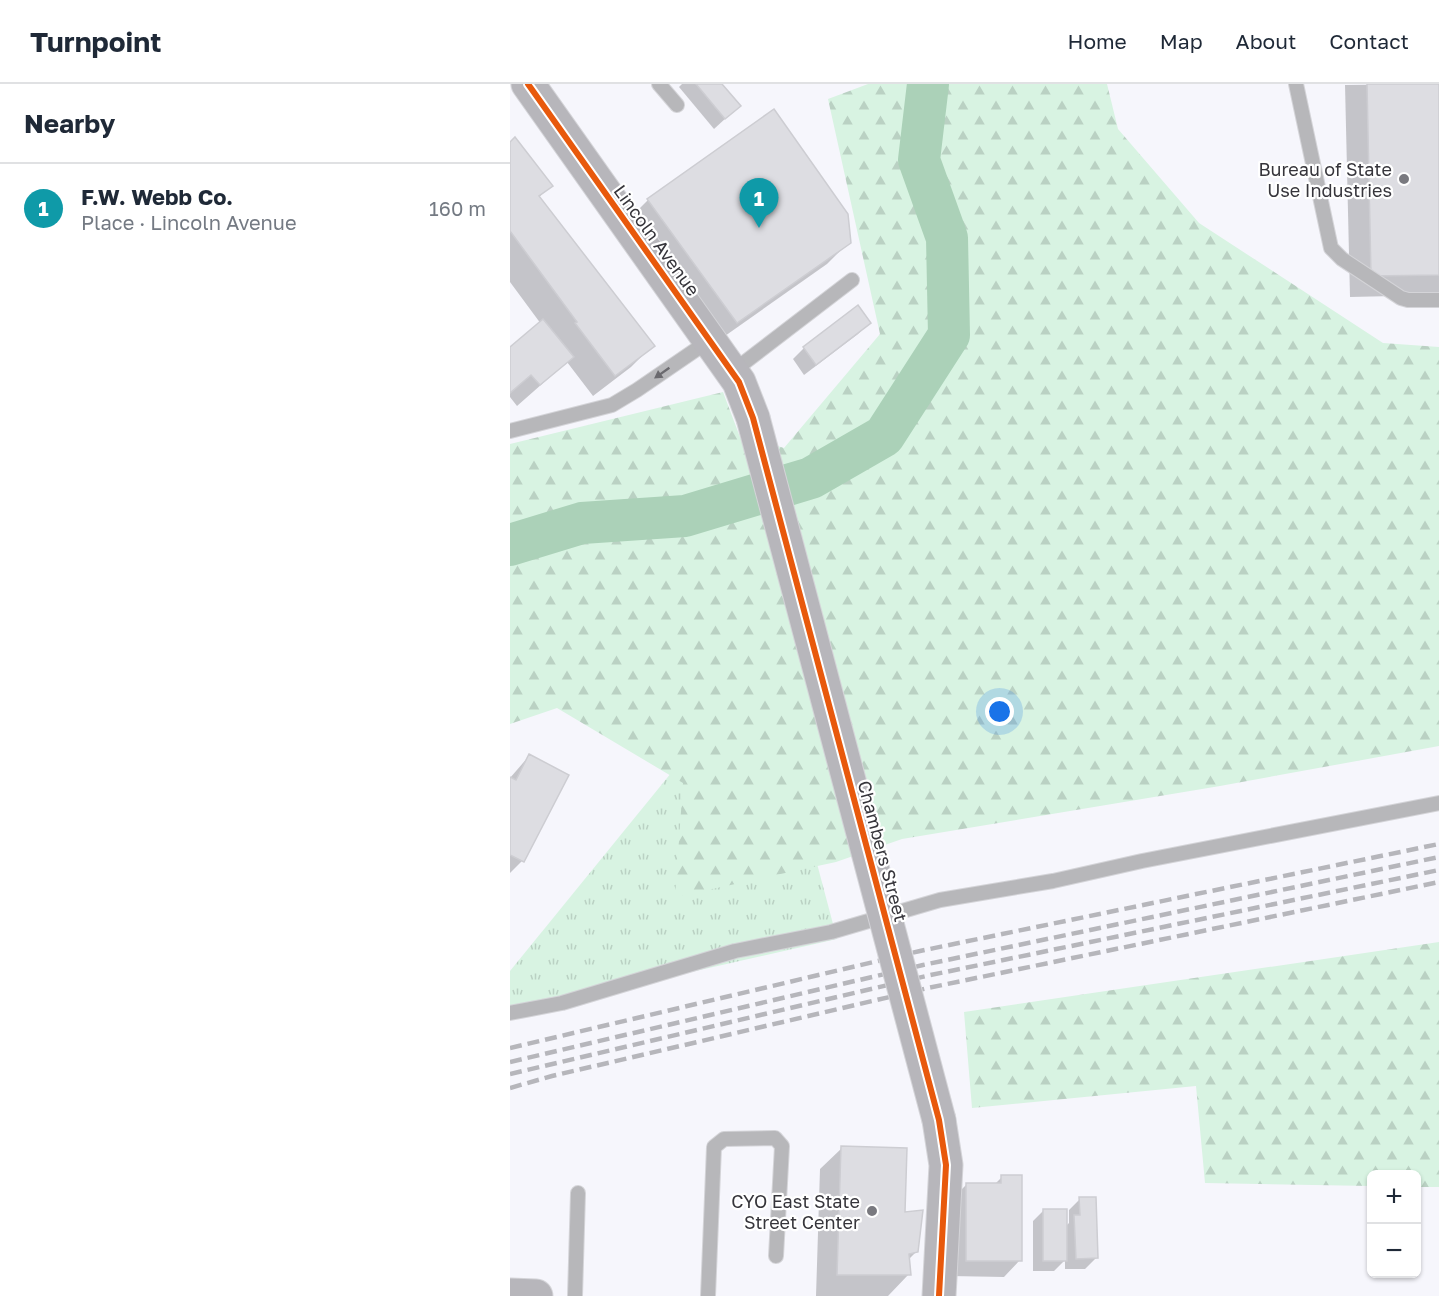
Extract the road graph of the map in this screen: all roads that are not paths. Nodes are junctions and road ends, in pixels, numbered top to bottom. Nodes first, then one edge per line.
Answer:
1 (659, 84) edge
2 (1296, 84) edge
3 (522, 85) edge
4 (677, 105) dead end
5 (852, 280) dead end
6 (1439, 300) edge
7 (710, 340) junction
8 (732, 372) junction
9 (753, 418) joint
10 (510, 431) edge
11 (1439, 803) edge
12 (510, 1013) edge
13 (578, 1193) dead end
14 (776, 1256) dead end
15 (510, 1295) edge
16 (536, 1296) edge
17 (575, 1296) edge
18 (708, 1296) edge
19 (939, 1296) edge

1 - 4 lane
2 - 6 lane
3 - 7 street, Lincoln Avenue
5 - 8 lane
7 - 8 street, Lincoln Avenue
7 -> 10 lane
8 - 9 street, Lincoln Avenue
9 - 19 street, Chambers Street, bridge
11 - 12 lane
13 - 17 lane
14 - 18 lane
15 - 16 street

